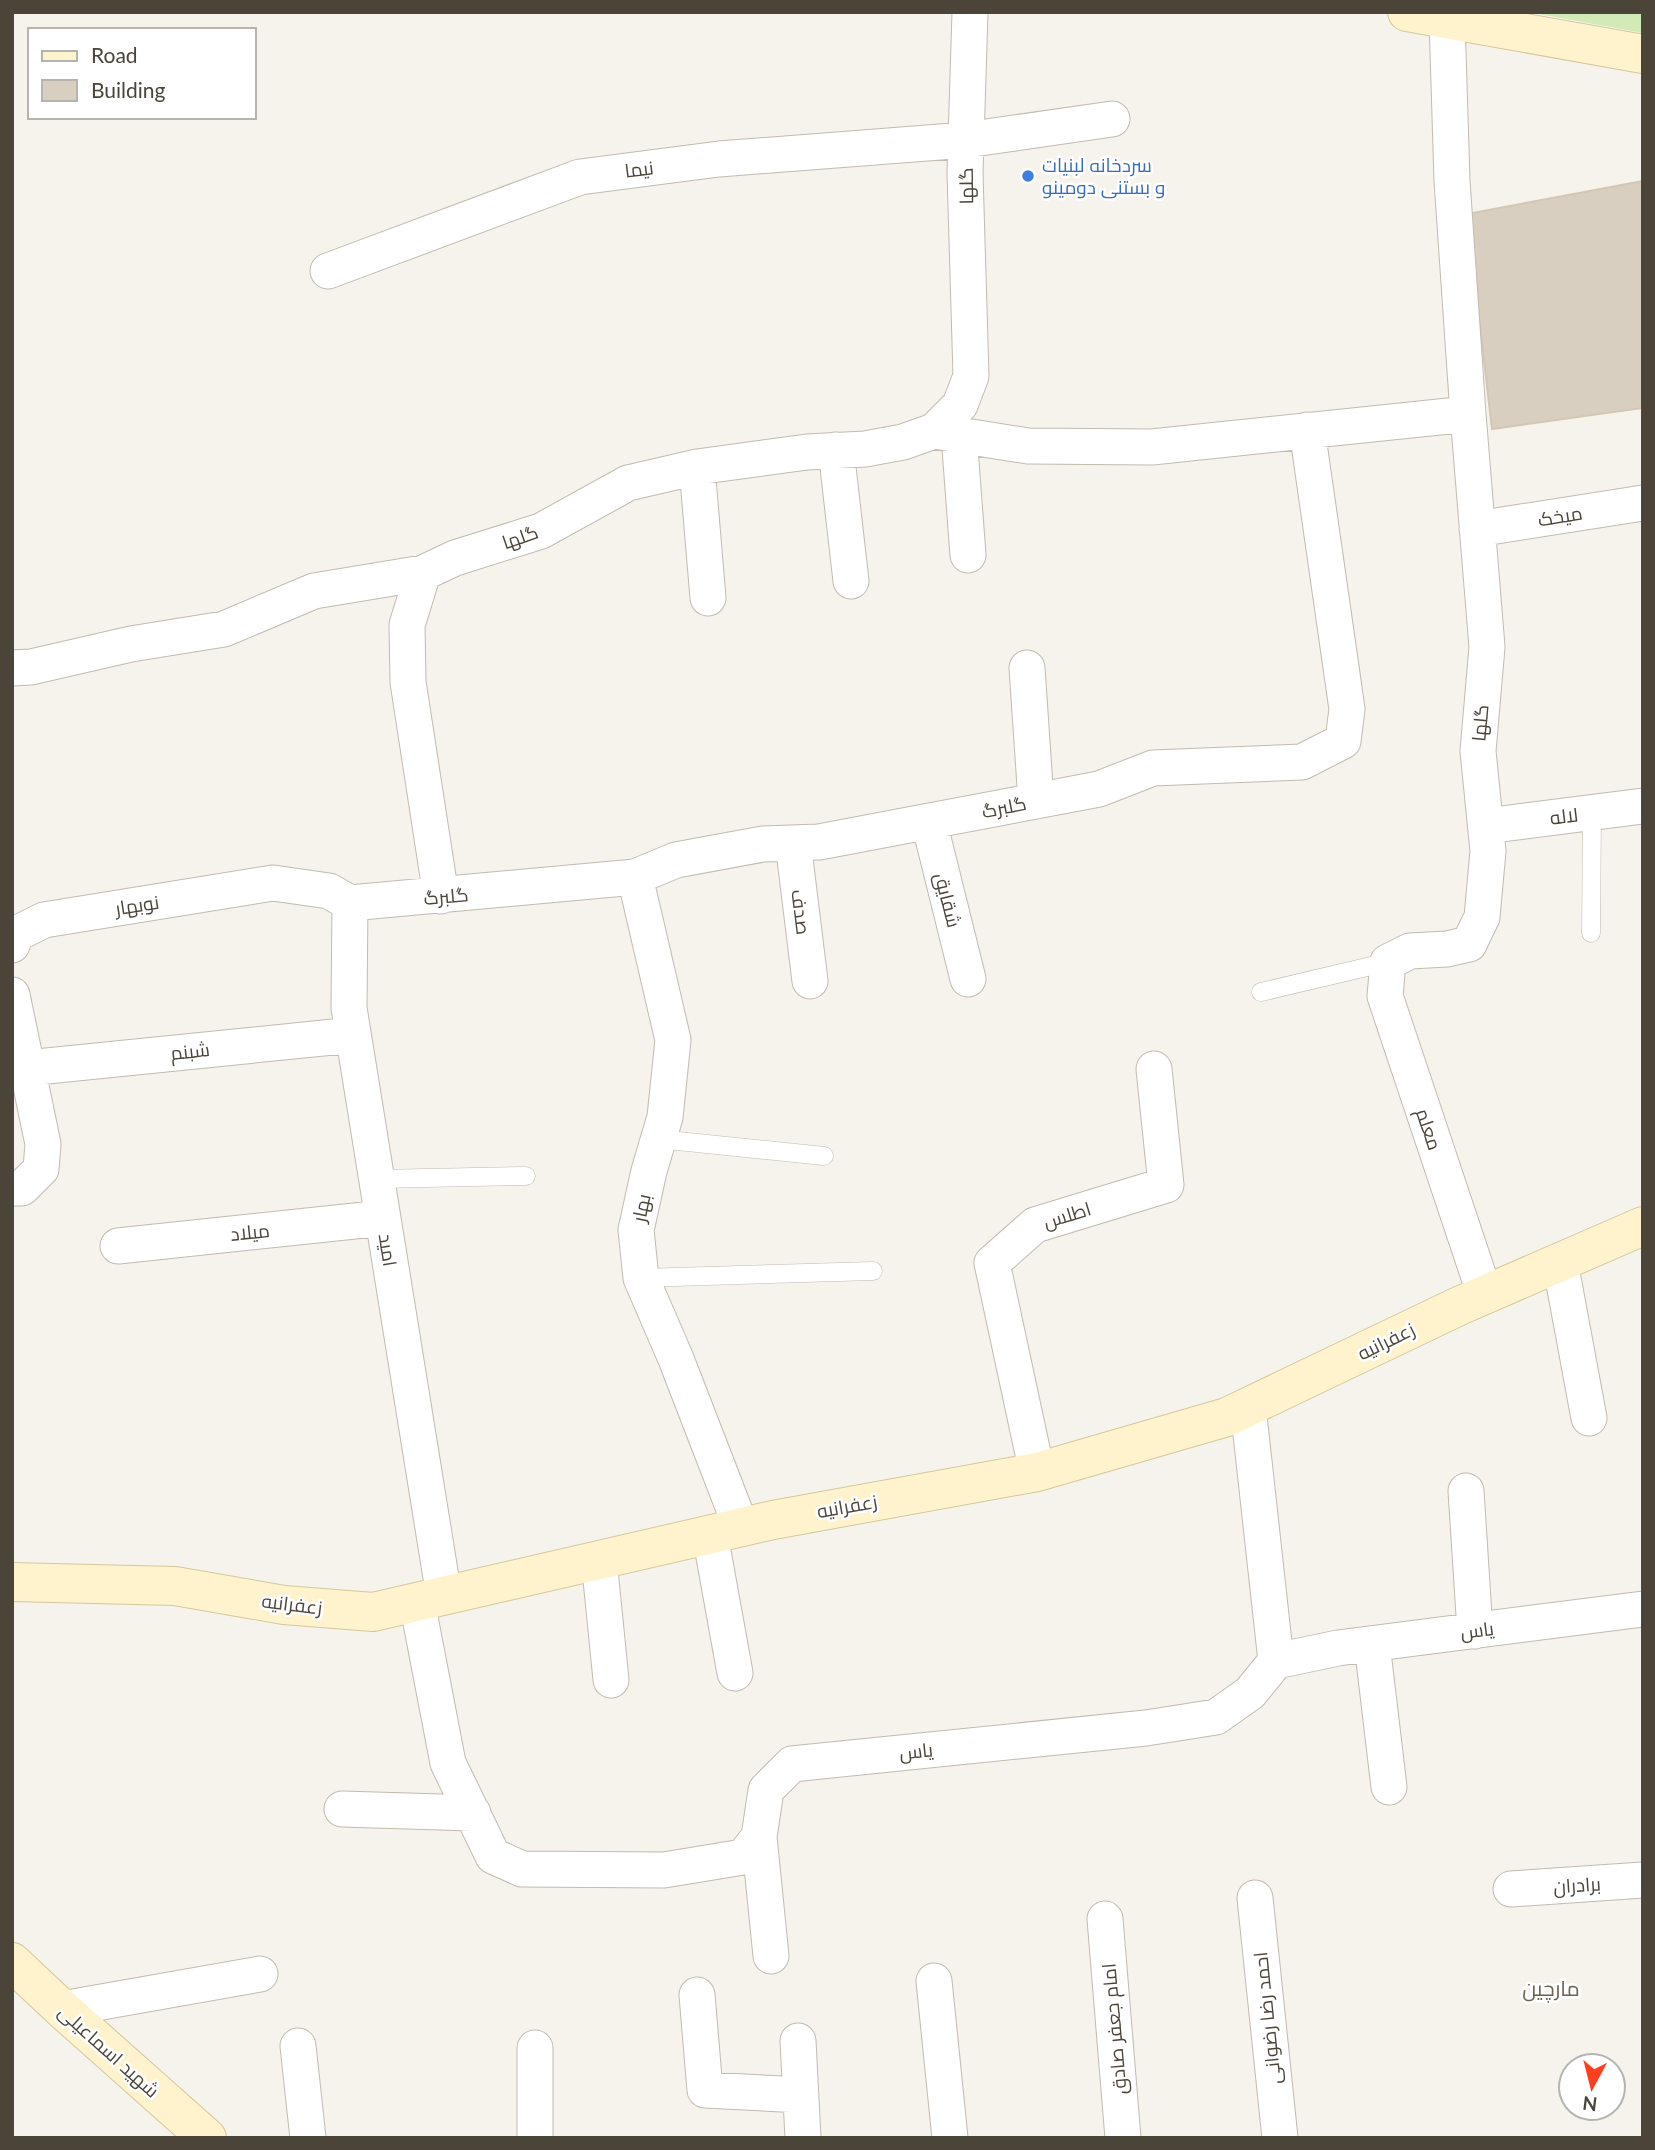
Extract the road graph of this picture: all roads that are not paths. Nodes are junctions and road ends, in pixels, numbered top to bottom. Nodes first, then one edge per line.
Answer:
1 (970, 12) edge
2 (1407, 12) edge
3 (1447, 19) junction
4 (1643, 54) edge
5 (1112, 119) dead end
6 (966, 140) junction
7 (328, 271) dead end
8 (1468, 414) junction
9 (1307, 430) junction
10 (946, 433) junction
11 (836, 450) junction
12 (697, 467) junction
13 (1643, 503) edge
14 (1477, 529) junction
15 (968, 555) dead end
16 (423, 573) junction
17 (851, 580) dead end
18 (708, 598) dead end
19 (12, 668) edge
20 (1027, 668) dead end
21 (1036, 801) junction
22 (1643, 806) edge
23 (1592, 812) junction
24 (929, 822) junction
25 (1486, 826) junction
26 (793, 843) junction
27 (635, 877) junction
28 (441, 896) junction
29 (350, 903) junction
30 (1591, 933) dead end
31 (12, 945) edge
32 (1388, 962) junction
33 (968, 979) dead end
34 (810, 981) dead end
35 (1261, 992) dead end
36 (12, 995) edge
37 (353, 1035) junction
38 (27, 1068) junction
39 (1154, 1069) dead end
40 (658, 1139) junction
41 (824, 1156) dead end
42 (526, 1176) dead end
43 (376, 1179) junction
44 (12, 1188) edge
45 (383, 1218) junction
46 (1643, 1226) edge
47 (118, 1245) dead end
48 (1560, 1262) junction
49 (873, 1271) dead end
50 (641, 1278) junction
51 (1485, 1295) junction
52 (1248, 1407) junction
53 (1589, 1418) dead end
54 (1037, 1472) junction
55 (1466, 1492) dead end
56 (725, 1531) junction
57 (599, 1560) junction
58 (12, 1582) edge
59 (430, 1599) junction
60 (1643, 1609) edge
61 (1475, 1631) junction
62 (1373, 1644) junction
63 (1276, 1661) junction
64 (736, 1673) dead end
65 (611, 1680) dead end
66 (1389, 1787) dead end
67 (342, 1809) dead end
68 (473, 1814) junction
69 (759, 1837) junction
70 (1643, 1880) edge
71 (1511, 1889) dead end
72 (1255, 1898) dead end
73 (1105, 1919) dead end
74 (772, 1956) dead end
75 (12, 1962) edge
76 (260, 1974) dead end
77 (934, 1981) dead end
78 (697, 1995) dead end
79 (62, 2009) junction
80 (798, 2041) dead end
81 (298, 2046) dead end
82 (535, 2048) dead end
83 (801, 2095) junction
84 (207, 2138) edge
85 (308, 2138) edge
86 (535, 2138) edge
87 (803, 2138) edge
88 (950, 2138) edge
89 (1123, 2138) edge
90 (1280, 2138) edge

1 - 6 street, گلها
2 - 3 street
3 - 4 street
3 - 8 street, گلها
5 - 6 street, نیما
6 - 7 street, نیما
6 - 10 street, گلها
8 - 9 street, گلها
8 - 14 street, گلها
9 - 10 street, گلها
9 - 21 street, گلبرگ
10 - 11 street, گلها
10 - 15 street
11 - 12 street, گلها
11 - 17 street
12 - 16 street, گلها
12 - 18 street
13 - 14 street, میخک
14 - 25 street, گلها
16 - 19 street, گلها
16 - 28 street
20 - 21 street
21 - 24 street, گلبرگ
22 - 23 street, لاله
23 - 25 street, لاله
23 - 30 lane
24 - 26 street, گلبرگ
24 - 33 street, شقایق
25 - 32 street, گلها
26 - 27 street, گلبرگ
26 - 34 street, صدف
27 - 28 street, گلبرگ
27 - 40 street, بهار
28 - 29 street, گلبرگ
29 - 31 street, نوبهار
29 - 37 street, امید
32 - 35 lane
32 - 51 street, معلم
36 - 38 street
37 - 38 street, شبنم
37 - 43 street, امید
38 - 44 street
39 - 54 street, اطلس
40 - 41 lane
40 - 50 street, بهار
42 - 43 lane
43 - 45 street, امید
45 - 47 street, میلاد
45 - 59 street, امید
46 - 48 street, زعفرانیه
48 - 51 street, زعفرانیه
48 - 53 street
49 - 50 lane
50 - 56 street, بهار
51 - 52 street, زعفرانیه
52 - 54 street, زعفرانیه
52 - 63 street
54 - 56 street, زعفرانیه
55 - 61 street
56 - 57 street, زعفرانیه
56 - 64 street, بهار
57 - 59 street, زعفرانیه
57 - 65 street
58 - 59 street, زعفرانیه
59 - 68 street
60 - 61 street, یاس
61 - 62 street, یاس
62 - 63 street, یاس
62 - 66 street
63 - 69 street, یاس
67 - 68 street
68 - 69 street
69 - 74 street, یاس
70 - 71 street, برادران
72 - 90 street, احمد رضا رضوانی
73 - 89 street, امام جعفر صادق
75 - 79 street, شهید اسماعیلی
76 - 79 street
77 - 88 street
78 - 83 street
79 - 84 street, شهید اسماعیلی
80 - 83 street
81 - 85 street
82 - 86 street
83 - 87 street

